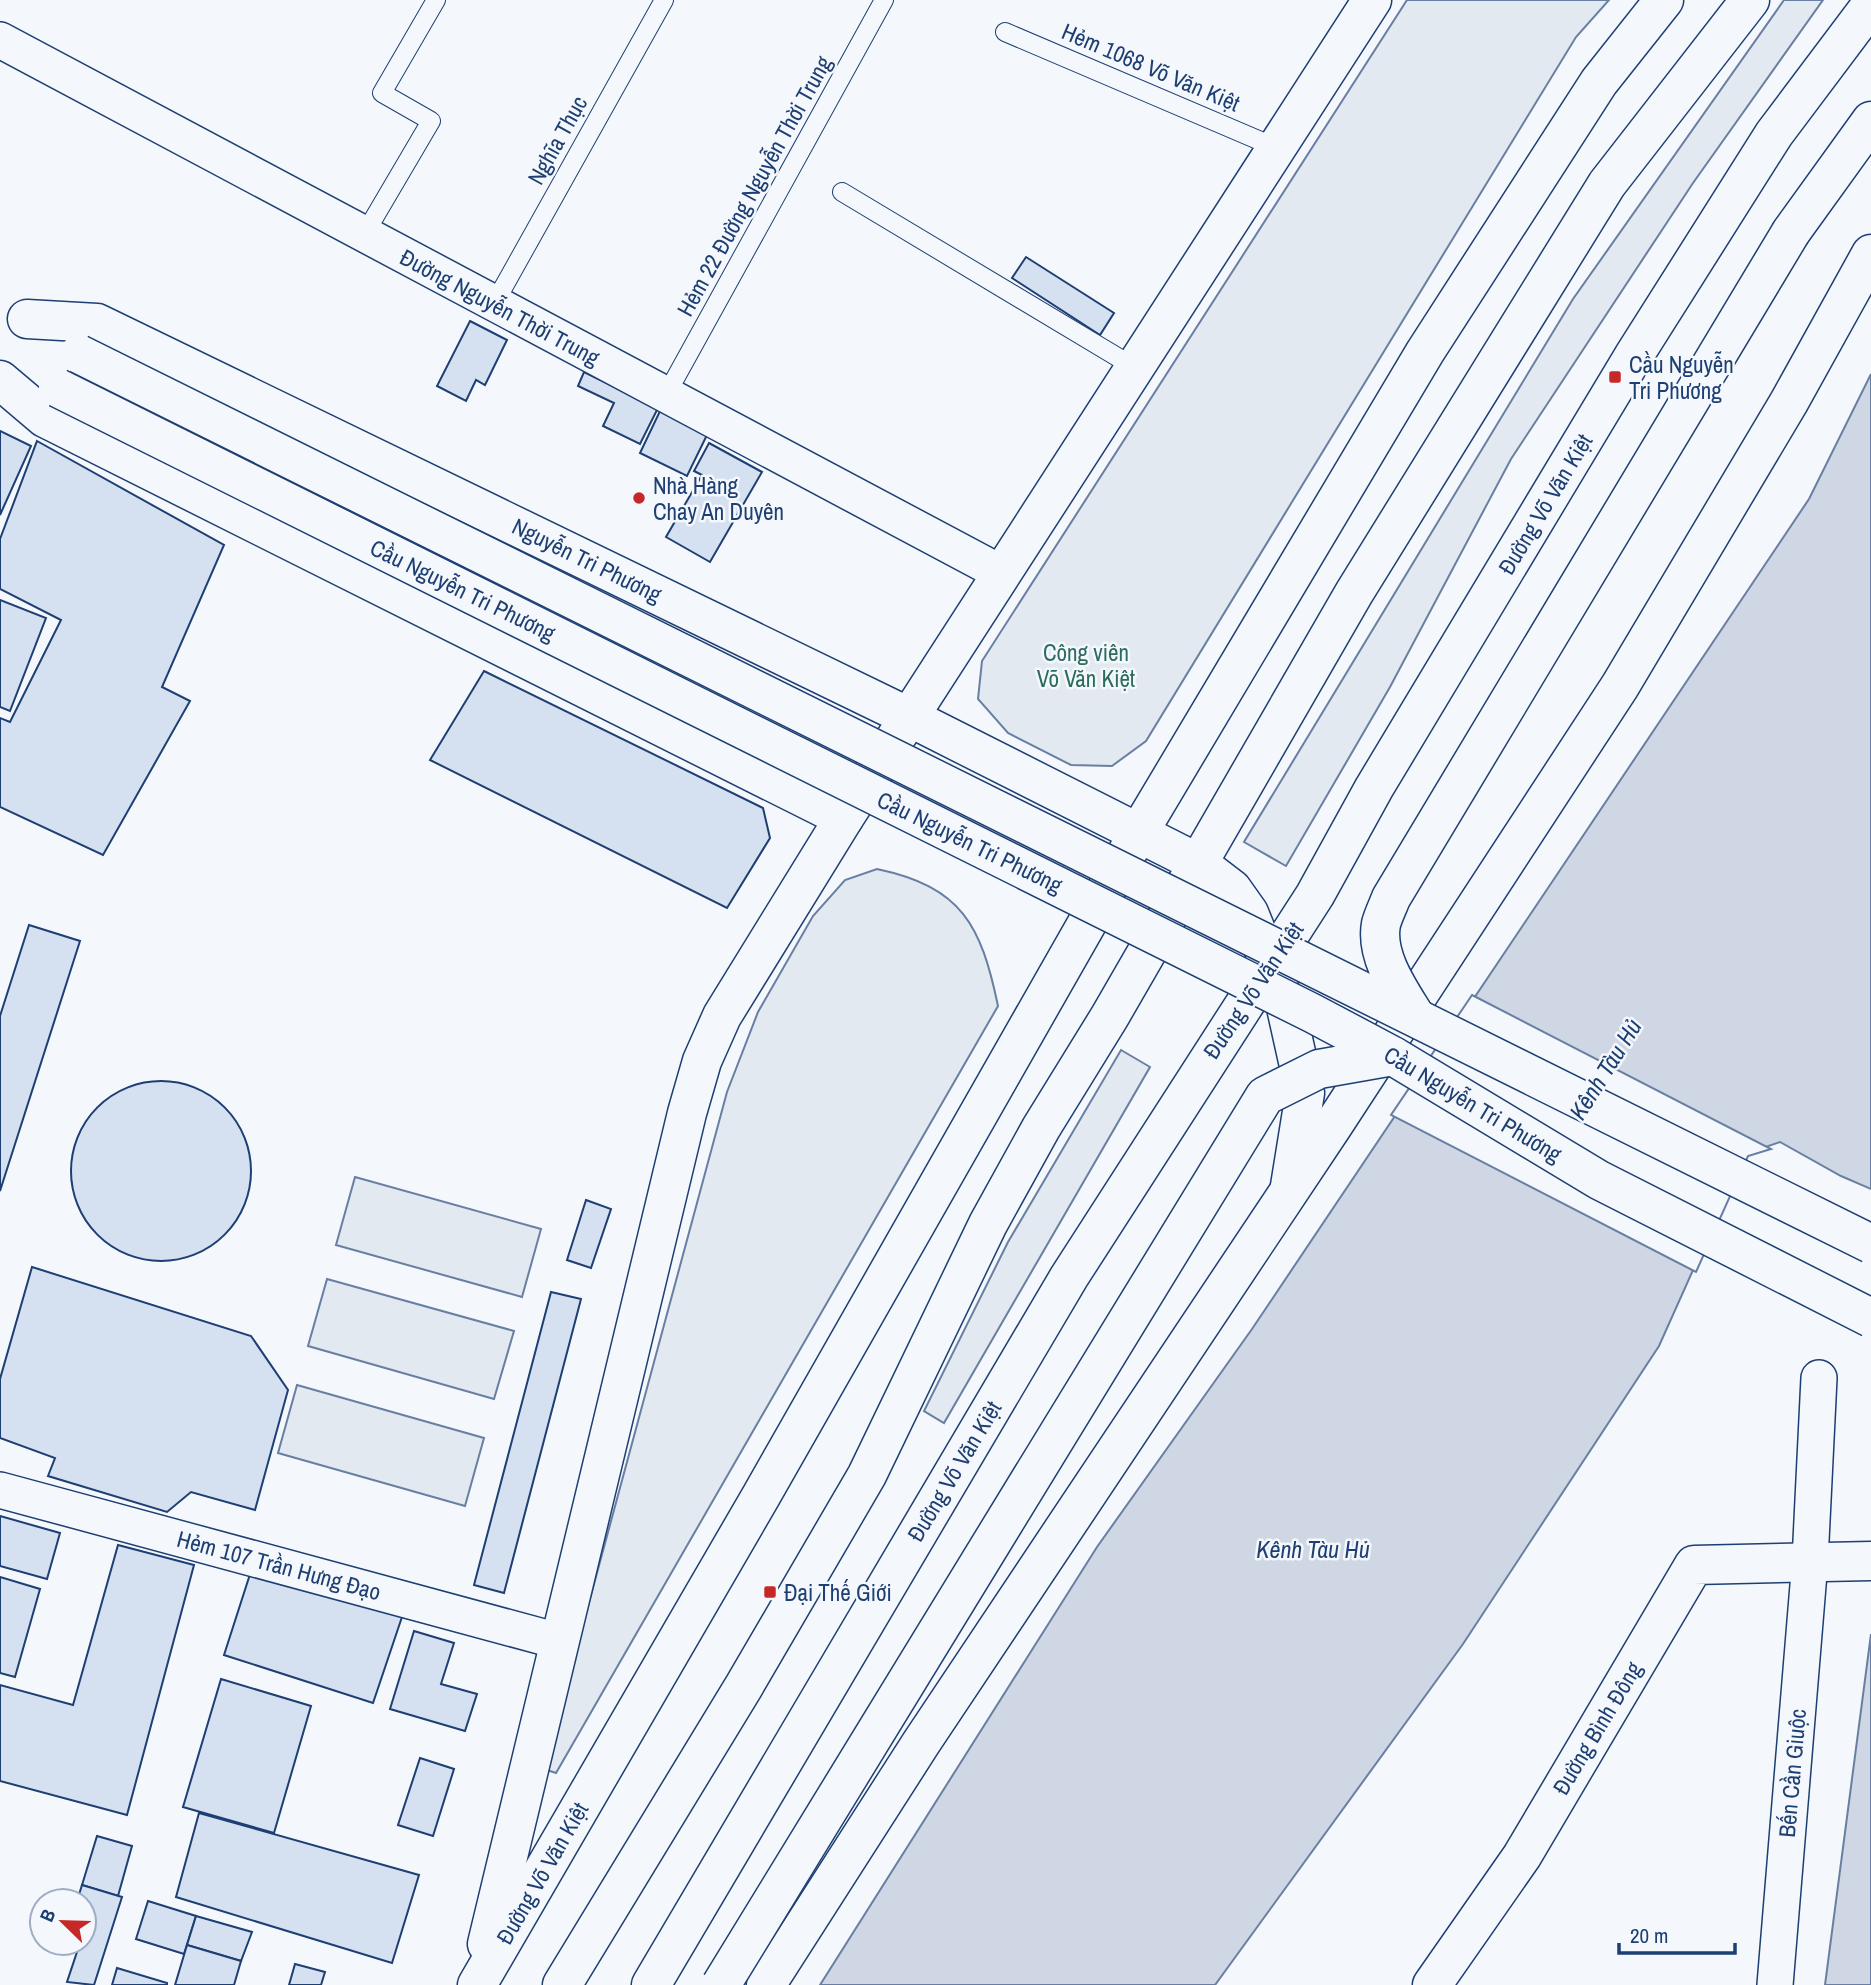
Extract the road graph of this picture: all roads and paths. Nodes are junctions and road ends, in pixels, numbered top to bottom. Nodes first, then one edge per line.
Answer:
1 (436, 0) edge
2 (664, 0) edge
3 (884, 0) edge
4 (1372, 0) edge
5 (1664, 0) edge
6 (1750, 0) edge
7 (1871, 5) edge
8 (1005, 32) dead end
9 (0, 40) edge
10 (1871, 121) edge
11 (1277, 148) junction
12 (842, 192) dead end
13 (364, 235) junction
14 (1871, 254) edge
15 (494, 304) junction
16 (13, 312) edge
17 (79, 354) joint
18 (1134, 368) junction
19 (0, 378) edge
20 (666, 395) junction
21 (1001, 573) junction
22 (811, 669) junction
23 (909, 717) junction
24 (753, 771) junction
25 (844, 818) junction
26 (1139, 832) junction
27 (1198, 863) junction
28 (1271, 963) junction
29 (1415, 1016) junction
30 (1393, 1056) junction
31 (1290, 1186) junction
32 (1871, 1244) edge
33 (1871, 1318) edge
34 (1819, 1378) dead end
35 (0, 1490) edge
36 (1862, 1560) edge
37 (1810, 1561) junction
38 (558, 1641) junction
39 (477, 1984) edge
40 (562, 1985) edge
41 (651, 1985) edge
42 (721, 1985) edge
43 (766, 1985) edge
44 (1432, 1985) edge
45 (1775, 1985) edge

1 - 13 lane
2 - 15 lane, Nghĩa Thục
3 - 20 lane, Hẻm 22 Đường Nguyễn Thời Trung
4 - 11 main road, Đường Võ Văn Kiệt
5 - 26 main road, Đường Võ Văn Kiệt
6 - 27 main road
7 - 28 main road, Đường Võ Văn Kiệt
8 - 11 lane, Hẻm 1068 Võ Văn Kiệt
9 - 13 street, Đường Nguyễn Thời Trung
10 - 29 main road, bridge
11 - 18 main road, Đường Võ Văn Kiệt
12 - 18 lane
13 - 15 street, Đường Nguyễn Thời Trung
14 - 31 main road
15 - 20 street, Đường Nguyễn Thời Trung
16 - 17 main road, Nguyễn Tri Phương
16 - 22 main road, Nguyễn Tri Phương
17 - 29 main road, Cầu Nguyễn Tri Phương, bridge
18 - 21 main road, Đường Võ Văn Kiệt
19 - 24 main road
19 - 30 main road, Cầu Nguyễn Tri Phương, bridge
20 - 21 street, Đường Nguyễn Thời Trung
21 - 23 main road, Đường Võ Văn Kiệt
22 - 23 main road, Nguyễn Tri Phương
22 - 24 main road
23 - 25 main road, Đường Võ Văn Kiệt
23 - 26 main road, Nguyễn Tri Phương
24 - 25 main road
25 - 38 main road, Đường Võ Văn Kiệt
26 - 27 main road, Nguyễn Tri Phương
26 - 39 main road, Đường Võ Văn Kiệt
27 - 28 main road, Nguyễn Tri Phương
27 - 40 main road
28 - 31 main road, Nguyễn Tri Phương
28 - 41 main road, Đường Võ Văn Kiệt
29 - 32 main road, Cầu Nguyễn Tri Phương, bridge
30 - 33 main road, Cầu Nguyễn Tri Phương, bridge
30 - 42 main road, bridge
31 - 43 main road
34 - 37 street, Bến Cần Giuộc
35 - 38 street, Hẻm 107 Trần Hưng Đạo
36 - 37 main road
37 - 44 main road, Đường Bình Đông
37 - 45 street, Bến Cần Giuộc
38 - 39 main road, Đường Võ Văn Kiệt

